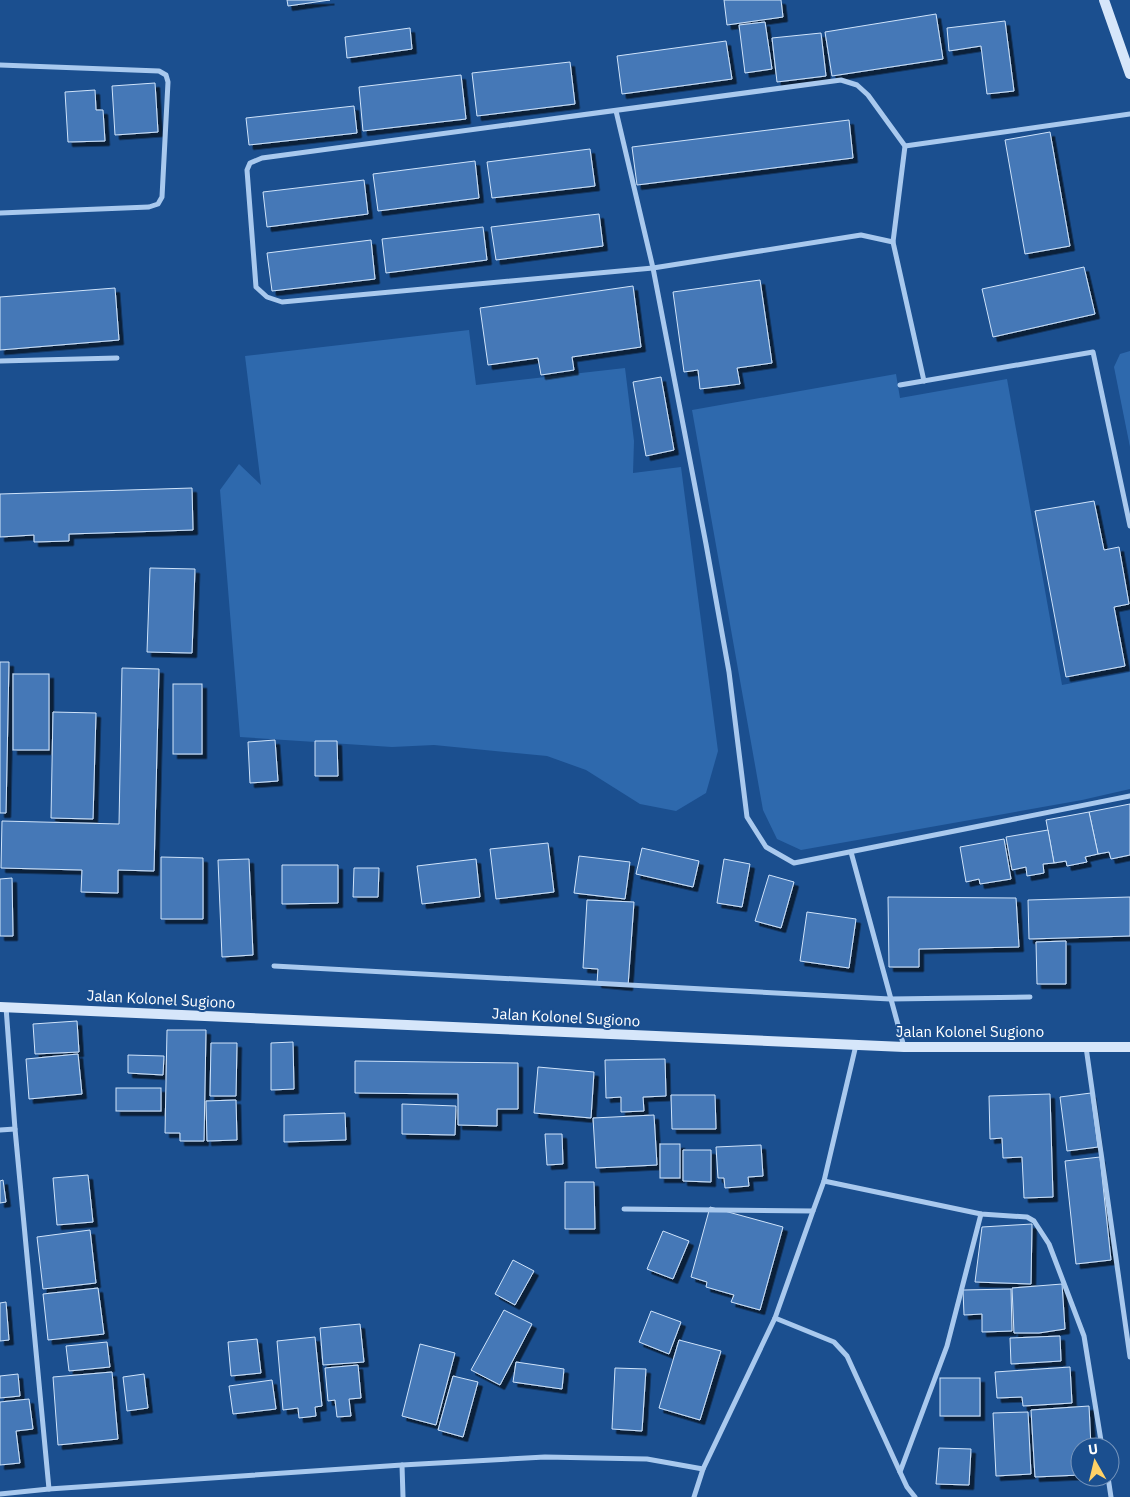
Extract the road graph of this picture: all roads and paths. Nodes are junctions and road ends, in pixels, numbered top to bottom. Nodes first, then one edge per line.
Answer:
1 (1104, 0) edge
2 (0, 65) edge
3 (1130, 74) edge
4 (616, 110) junction
5 (1130, 114) edge
6 (905, 146) junction
7 (0, 213) edge
8 (893, 242) junction
9 (653, 268) junction
10 (118, 358) dead end
11 (0, 361) edge
12 (924, 381) junction
13 (900, 385) dead end
14 (1130, 526) edge
15 (1130, 796) edge
16 (851, 852) junction
17 (274, 966) dead end
18 (890, 998) junction
19 (1030, 998) dead end
20 (3, 1007) edge
21 (856, 1045) junction
22 (1086, 1046) junction
23 (904, 1047) junction
24 (1130, 1047) edge
25 (0, 1130) edge
26 (15, 1130) junction
27 (824, 1181) junction
28 (624, 1209) dead end
29 (813, 1211) junction
30 (982, 1214) junction
31 (774, 1318) junction
32 (1130, 1357) edge
33 (1100, 1437) edge
34 (402, 1465) junction
35 (703, 1469) junction
36 (900, 1472) junction
37 (49, 1489) junction
38 (0, 1494) edge
39 (23, 1494) edge
40 (403, 1497) edge
41 (694, 1497) edge
42 (915, 1497) edge

1 - 3 main road
2 - 7 street
4 - 6 street
4 - 9 street
4 - 9 street
5 - 6 street
6 - 8 street
8 - 9 street
8 - 12 street
9 - 16 street
10 - 11 street
12 - 13 street
12 - 14 street
15 - 16 street
16 - 18 street
17 - 18 street
18 - 19 street
18 - 23 street
20 - 21 main road, Jalan Kolonel Sugiono
20 - 26 street
21 - 23 main road, Jalan Kolonel Sugiono
21 - 27 street
22 - 23 main road, Jalan Kolonel Sugiono
22 - 24 main road, Jalan Kolonel Sugiono
22 - 32 street
25 - 26 street
26 - 37 street
27 - 29 street
27 - 30 street
28 - 29 street
29 - 31 street
30 - 33 street
30 - 36 street
31 - 35 street
31 - 36 street
34 - 35 street
34 - 37 street
34 - 40 street
35 - 41 street
36 - 42 street
37 - 39 street
38 - 39 street

